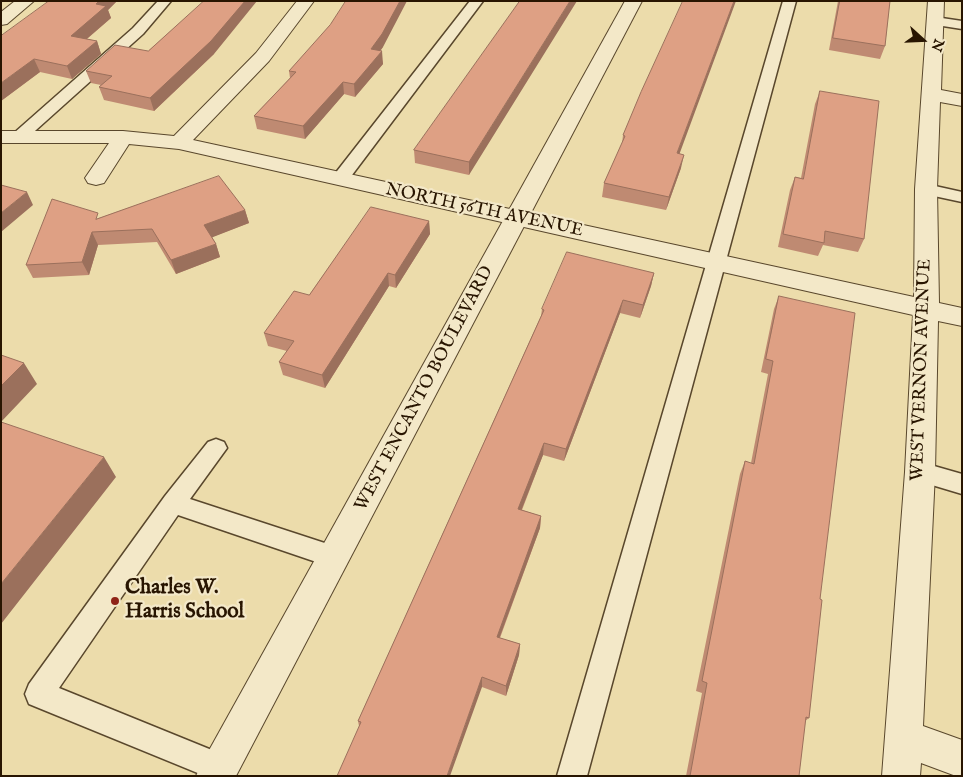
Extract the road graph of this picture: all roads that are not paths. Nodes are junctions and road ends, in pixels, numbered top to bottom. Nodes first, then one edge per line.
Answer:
1 (26, 1) edge
2 (165, 1) edge
3 (306, 1) edge
4 (477, 1) edge
5 (634, 1) edge
6 (790, 1) edge
7 (936, 11) edge
8 (1, 20) edge
9 (962, 25) edge
10 (931, 94) junction
11 (962, 100) edge
12 (11, 136) edge
13 (123, 137) junction
14 (179, 143) junction
15 (96, 178) dead end
16 (340, 179) junction
17 (926, 188) junction
18 (962, 196) edge
19 (518, 218) junction
20 (717, 262) junction
21 (926, 309) junction
22 (962, 317) edge
23 (216, 448) dead end
24 (920, 472) junction
25 (962, 484) edge
26 (173, 503) junction
27 (334, 557) junction
28 (903, 738) junction
29 (962, 760) edge
30 (217, 771) edge
31 (572, 776) edge
32 (901, 776) edge

1 - 8 street
2 - 12 lane
3 - 14 street
4 - 16 lane
5 - 19 street, WEST ENCANTO BOULEVARD
6 - 20 lane
7 - 9 lane
7 - 10 street, WEST VERNON AVENUE
10 - 11 street
10 - 17 street, WEST VERNON AVENUE
12 - 13 street, NORTH 56TH AVENUE
13 - 14 street, NORTH 56TH AVENUE
13 - 15 street
14 - 16 street, NORTH 56TH AVENUE
16 - 19 street, NORTH 56TH AVENUE
17 - 18 lane
17 - 21 street, WEST VERNON AVENUE
19 - 20 street, NORTH 56TH AVENUE
19 - 27 street, WEST ENCANTO BOULEVARD
20 - 21 street, NORTH 56TH AVENUE
20 - 31 lane
21 - 22 street, NORTH 56TH AVENUE
21 - 24 street, WEST VERNON AVENUE
23 - 26 lane
24 - 25 lane
24 - 28 street, WEST VERNON AVENUE
26 - 27 lane
26 - 30 lane
27 - 30 street, WEST ENCANTO BOULEVARD
28 - 29 street
28 - 32 street, WEST VERNON AVENUE

